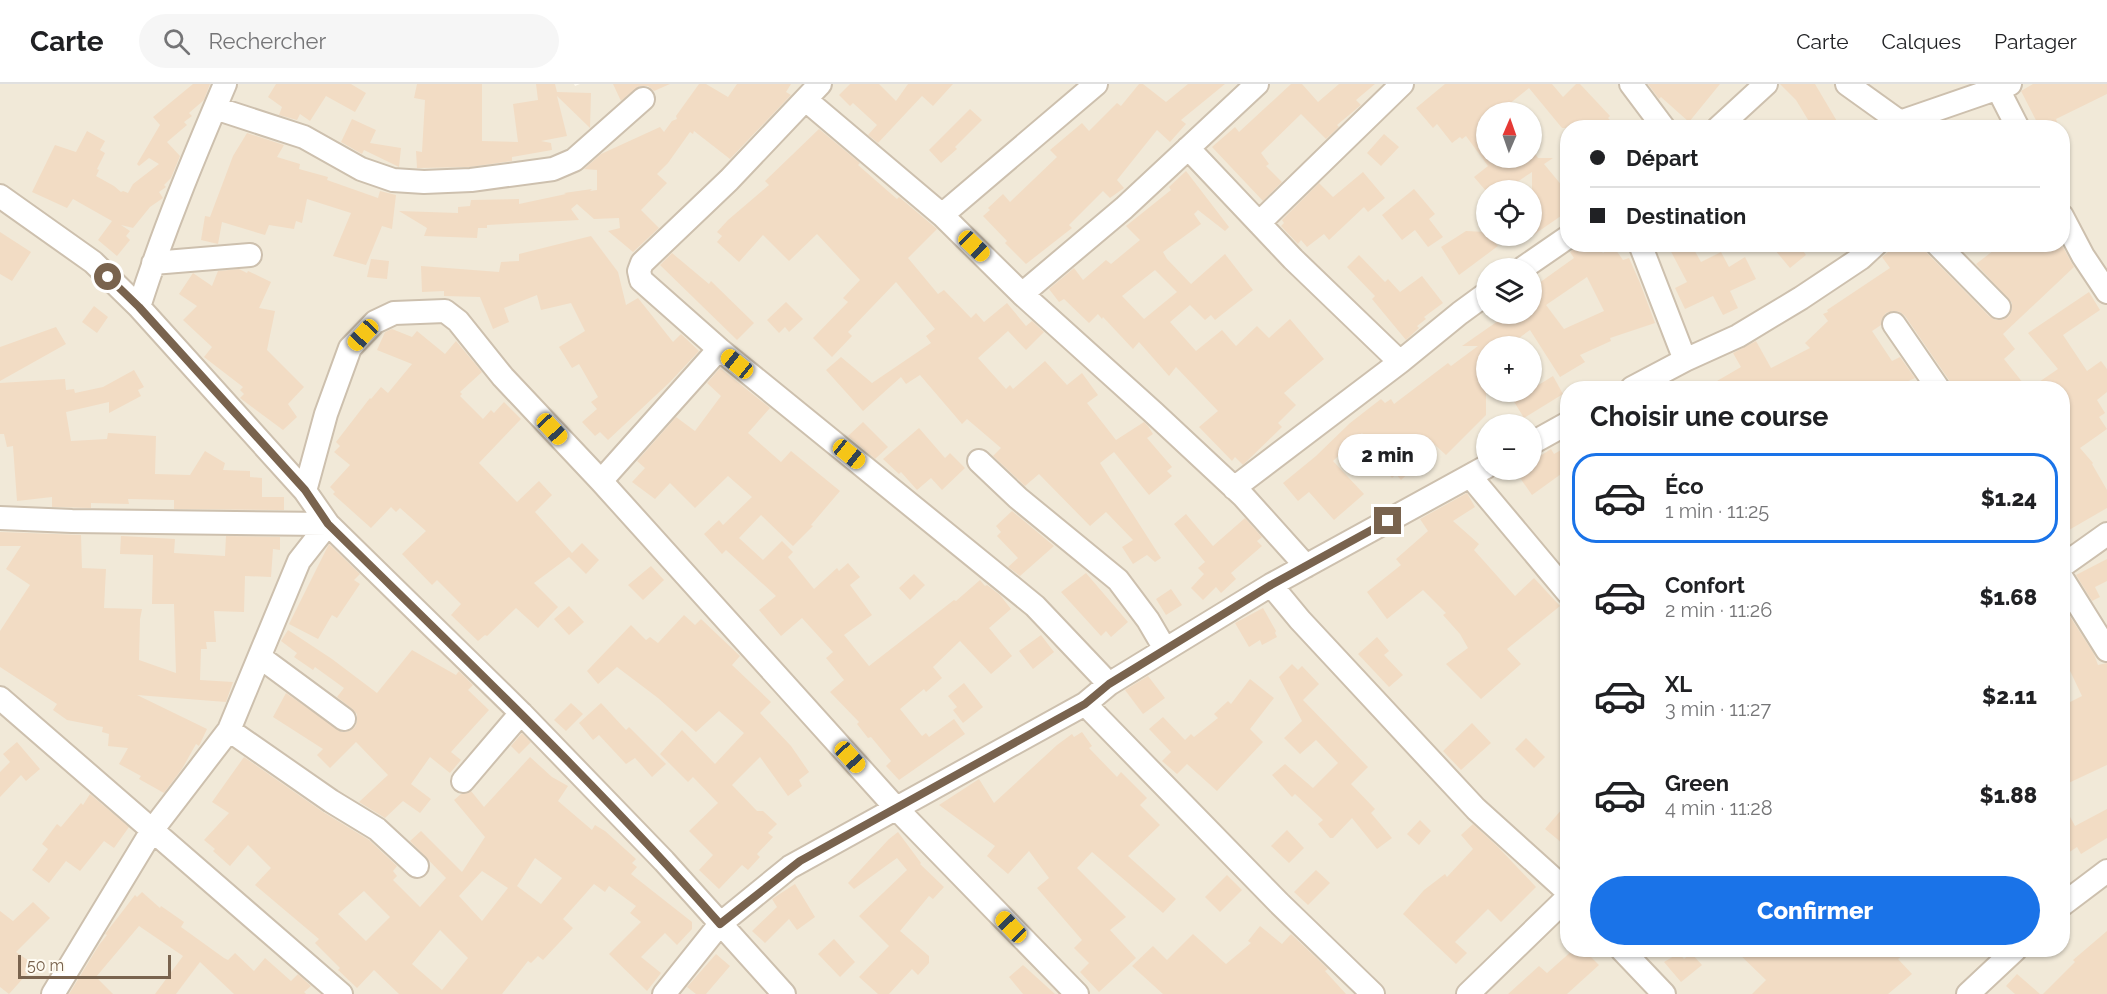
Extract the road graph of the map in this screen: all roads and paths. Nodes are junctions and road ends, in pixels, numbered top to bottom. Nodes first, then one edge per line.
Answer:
1 (225, 84) edge
2 (1096, 84) edge
3 (1257, 84) edge
4 (1402, 84) edge
5 (1631, 84) edge
6 (1767, 84) edge
7 (1847, 84) edge
8 (2004, 86) edge
9 (813, 92) edge
10 (643, 99) dead end
11 (215, 108) junction
12 (1658, 120) edge
13 (1727, 120) edge
14 (1895, 120) edge
15 (1915, 120) edge
16 (2015, 120) edge
17 (1188, 148) junction
18 (0, 196) edge
19 (942, 215) junction
20 (1259, 223) junction
21 (2070, 231) edge
22 (1560, 243) edge
23 (1643, 252) edge
24 (1867, 252) edge
25 (1945, 252) edge
26 (250, 255) dead end
27 (1538, 258) edge
28 (153, 263) junction
29 (2107, 292) edge
30 (1022, 294) junction
31 (1476, 301) edge
32 (139, 307) junction
33 (1999, 307) dead end
34 (1894, 324) dead end
35 (719, 349) junction
36 (1685, 360) junction
37 (1400, 362) junction
38 (1645, 381) edge
39 (1933, 381) edge
40 (1560, 427) edge
41 (1542, 437) edge
42 (979, 461) dead end
43 (1476, 473) edge
44 (601, 480) junction
45 (1484, 480) edge
46 (1234, 488) junction
47 (305, 490) junction
48 (0, 518) edge
49 (328, 524) junction
50 (2107, 534) edge
51 (2070, 560) edge
52 (1306, 566) junction
53 (1560, 582) edge
54 (1271, 585) junction
55 (2070, 591) edge
56 (1165, 650) junction
57 (2107, 650) edge
58 (260, 657) junction
59 (1109, 684) junction
60 (0, 698) edge
61 (1085, 704) junction
62 (521, 713) junction
63 (344, 719) dead end
64 (229, 730) junction
65 (463, 781) dead end
66 (896, 808) junction
67 (153, 829) junction
68 (417, 866) dead end
69 (2107, 871) edge
70 (1560, 885) edge
71 (2070, 899) edge
72 (1560, 905) edge
73 (720, 924) junction
74 (1629, 957) edge
75 (2008, 957) edge
76 (53, 994) edge
77 (341, 994) edge
78 (664, 994) edge
79 (784, 994) edge
80 (1077, 994) edge
81 (1373, 994) edge
82 (1468, 994) edge
83 (1664, 994) edge
84 (1968, 994) edge

1 - 11 street
2 - 19 street
3 - 17 street
4 - 20 street
5 - 12 street
6 - 13 street
7 - 14 street
8 - 15 street
8 - 16 street
9 - 19 street
9 - 35 street
10 - 11 street
11 - 28 street
17 - 20 street
17 - 30 street
18 - 32 street
19 - 30 street
20 - 37 street
21 - 29 street
22 - 27 street
23 - 36 street
24 - 36 street
25 - 33 street
26 - 28 street
28 - 32 street
30 - 46 street
31 - 37 street
32 - 47 street
34 - 39 street
35 - 44 street
35 - 59 street
36 - 38 street
37 - 46 street
40 - 41 street
42 - 56 street
43 - 52 street
44 - 47 street
44 - 66 street
45 - 53 street
46 - 52 street
47 - 49 street
48 - 49 street
49 - 58 street
49 - 62 street
50 - 51 street
52 - 54 street
54 - 56 street
54 - 70 street
55 - 57 street
56 - 59 street
58 - 63 street
58 - 64 street
59 - 61 street
60 - 67 street
61 - 66 street
61 - 81 street
62 - 65 street
62 - 73 street
64 - 67 street
64 - 68 street
66 - 73 street
66 - 80 street
67 - 76 street
67 - 77 street
69 - 71 street
72 - 82 street
73 - 78 street
73 - 79 street
74 - 83 street
75 - 84 street

